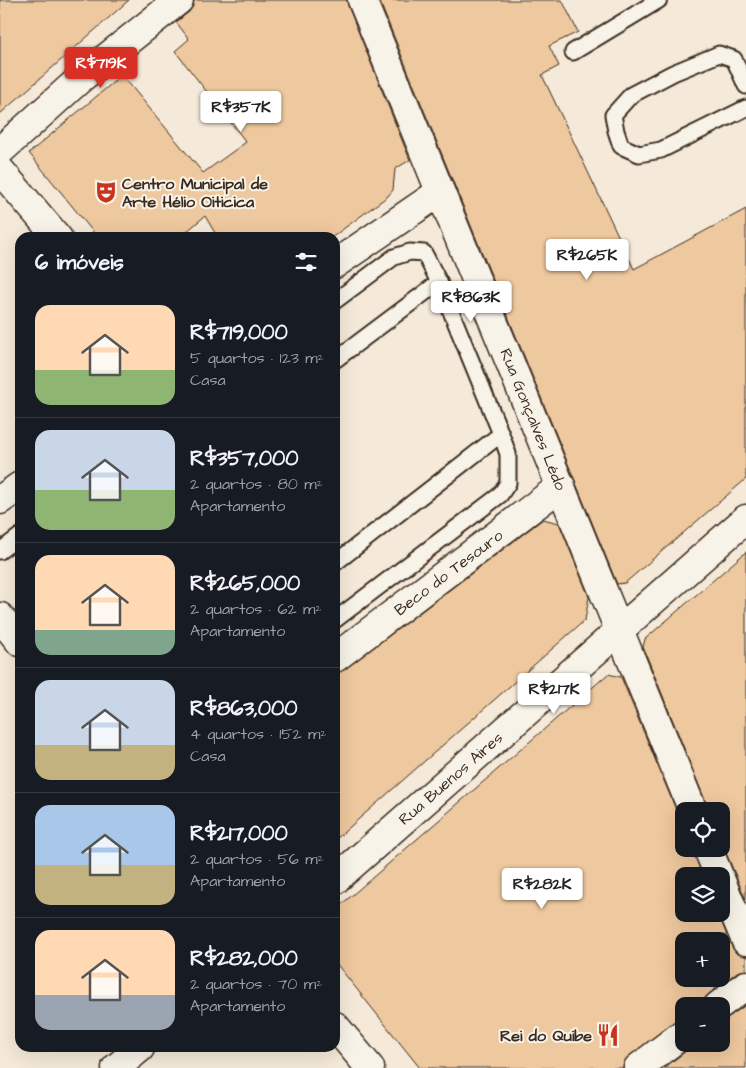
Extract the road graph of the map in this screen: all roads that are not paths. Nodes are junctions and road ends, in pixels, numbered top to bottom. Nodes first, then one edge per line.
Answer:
1 (179, 0) edge
2 (362, 0) edge
3 (659, 0) edge
4 (573, 52) dead end
5 (746, 86) edge
6 (746, 108) edge
7 (0, 151) edge
8 (0, 170) edge
9 (440, 192) junction
10 (53, 232) edge
11 (340, 261) edge
12 (438, 282) junction
13 (340, 297) edge
14 (340, 356) edge
15 (501, 434) junction
16 (561, 486) junction
17 (15, 490) edge
18 (0, 500) edge
19 (746, 519) edge
20 (15, 540) edge
21 (0, 551) edge
22 (340, 559) edge
23 (340, 616) edge
24 (0, 617) edge
25 (619, 630) junction
26 (15, 636) edge
27 (340, 654) edge
28 (689, 802) edge
29 (340, 876) edge
30 (730, 903) edge
31 (746, 941) edge
32 (746, 985) edge
33 (730, 997) edge
34 (340, 1032) edge
35 (675, 1040) edge
36 (135, 1052) edge
37 (116, 1068) edge
38 (370, 1068) edge
39 (638, 1068) edge

1 - 7 street
2 - 9 street, Rua Gonçalves Lédo
3 - 4 lane
5 - 6 lane
8 - 10 street
9 - 11 street
9 - 16 street, Rua Gonçalves Lédo
12 - 13 lane
12 - 14 lane
12 - 15 lane
15 - 22 lane
15 - 23 lane
16 - 25 street, Rua Gonçalves Lédo
16 - 27 street, Beco do Tesouro
17 - 18 street
19 - 25 street, Rua Buenos Aires
20 - 21 lane
24 - 26 street
25 - 28 street, Rua Gonçalves Lédo
25 - 29 street, Rua Buenos Aires
30 - 31 street
32 - 33 street
34 - 38 street
35 - 39 street
36 - 37 street

